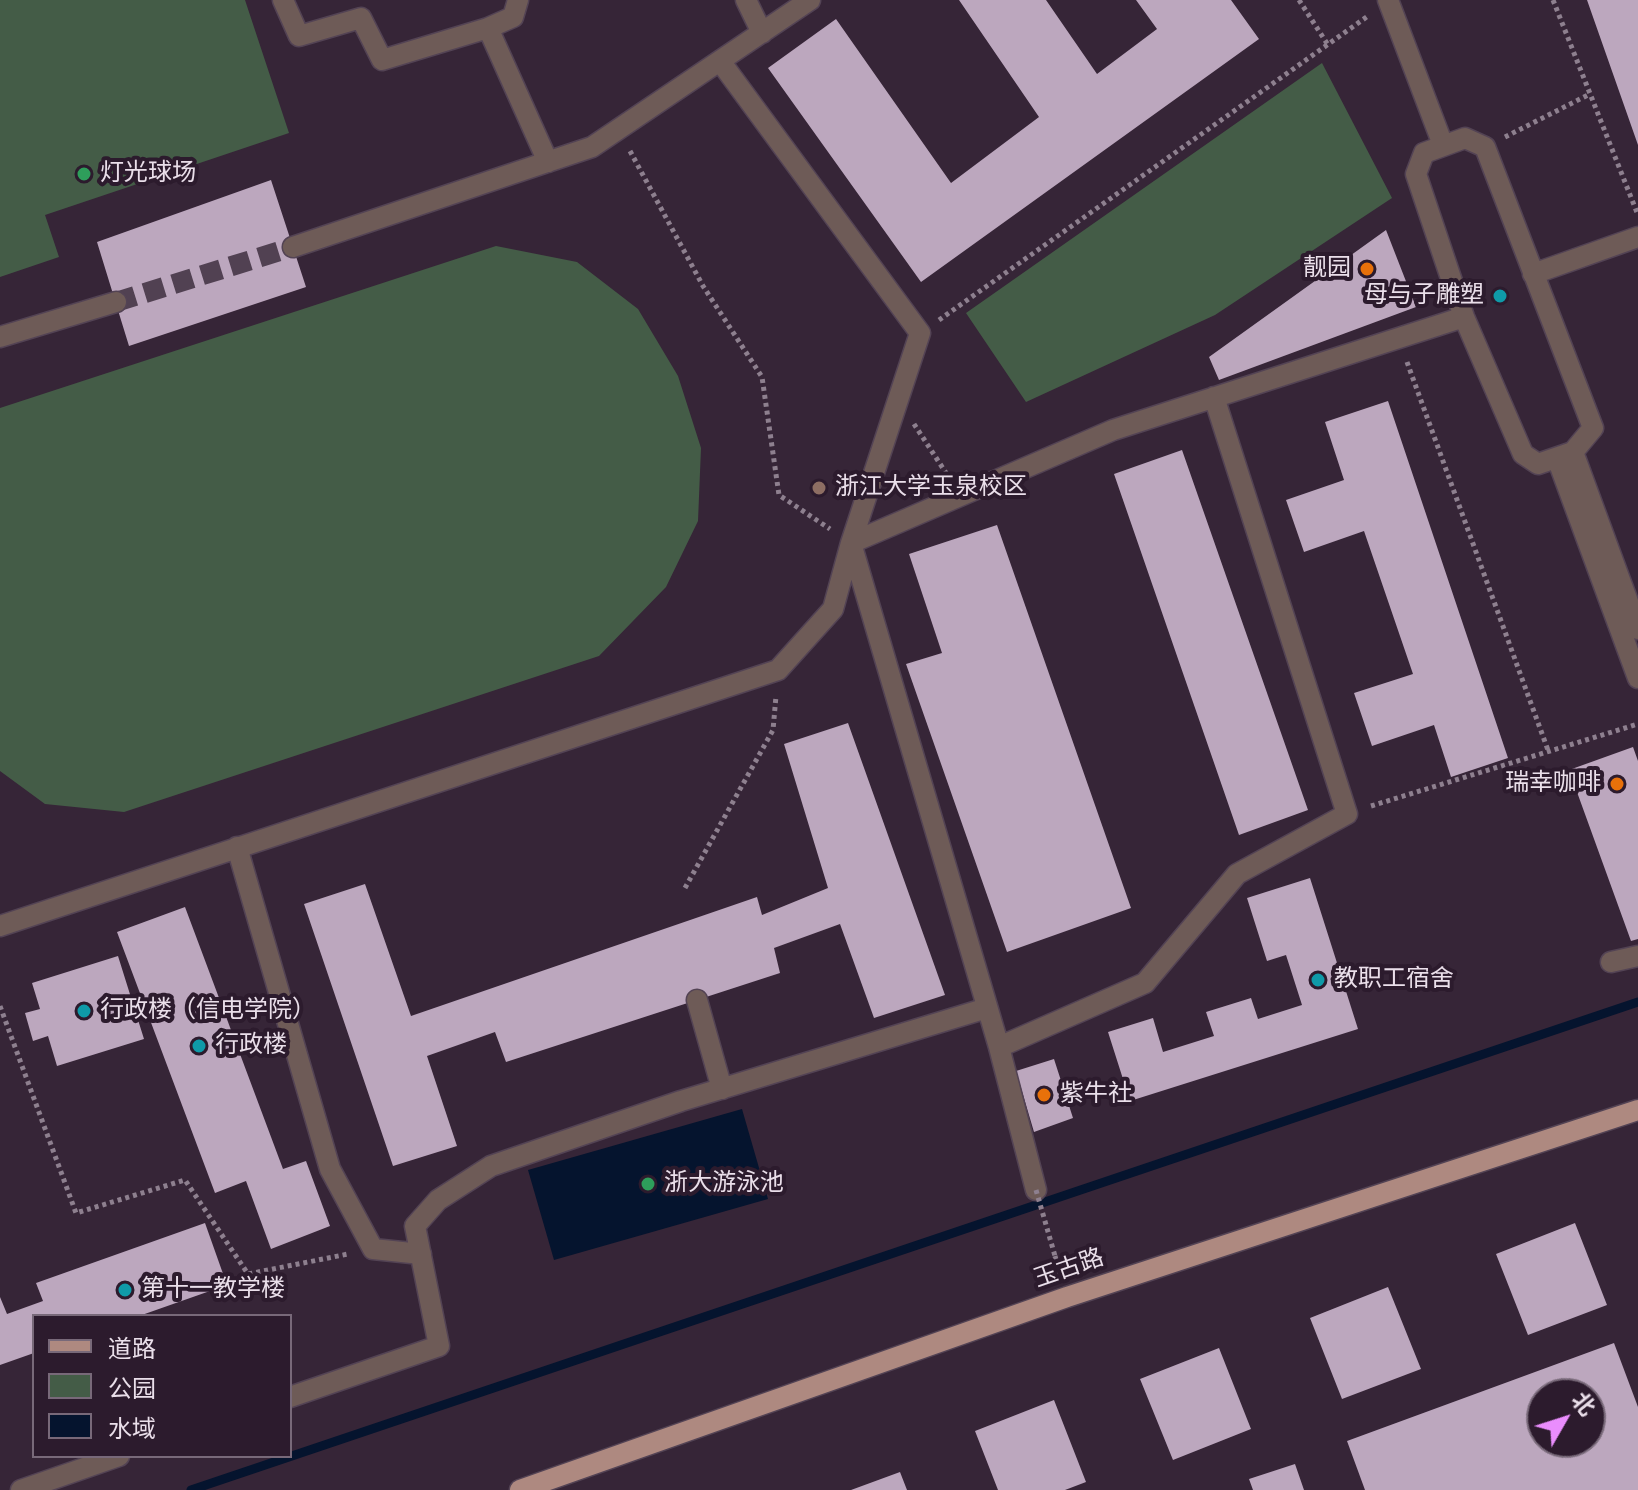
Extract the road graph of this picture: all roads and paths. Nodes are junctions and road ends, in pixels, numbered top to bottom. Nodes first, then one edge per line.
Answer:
1 (283, 0) edge
2 (518, 0) edge
3 (746, 0) edge
4 (810, 0) edge
5 (1299, 0) edge
6 (1553, 0) edge
7 (1390, 1) edge
8 (488, 28) junction
9 (762, 33) junction
10 (1328, 45) junction
11 (720, 61) junction
12 (1590, 94) junction
13 (618, 129) junction
14 (1443, 145) junction
15 (1485, 147) junction
16 (548, 162) junction
17 (1638, 216) edge
18 (1638, 237) edge
19 (293, 247) tunnel mouth
20 (1533, 274) junction
21 (116, 302) tunnel mouth
22 (1464, 317) junction
23 (920, 333) junction
24 (0, 337) edge
25 (1398, 338) junction
26 (1214, 397) junction
27 (898, 401) junction
28 (1565, 455) junction
29 (940, 462) dead end
30 (851, 543) junction
31 (1638, 629) edge
32 (778, 670) junction
33 (1638, 678) edge
34 (1638, 724) edge
35 (1549, 753) junction
36 (1347, 814) junction
37 (237, 847) junction
38 (685, 888) dead end
39 (0, 926) edge
40 (1638, 956) edge
41 (1611, 962) dead end
42 (697, 1000) dead end
43 (0, 1006) edge
44 (987, 1008) junction
45 (999, 1047) junction
46 (722, 1089) junction
47 (1638, 1110) edge
48 (1036, 1190) joint
49 (373, 1249) junction
50 (421, 1254) junction
51 (1055, 1256) dead end
52 (292, 1396) edge
53 (113, 1458) edge
54 (21, 1490) edge
55 (520, 1490) edge

1 - 8 street
2 - 8 street
3 - 9 street
4 - 9 street
5 - 10 path
6 - 12 path
7 - 10 path
7 - 14 street
8 - 16 street
9 - 11 street
10 - 23 path
11 - 13 street
11 - 23 street
12 - 15 path
12 - 17 path
13 - 16 street
13 - 30 path
14 - 15 street
14 - 22 street
15 - 20 street
16 - 19 street
18 - 20 street
20 - 28 street
21 - 24 street
22 - 25 street
22 - 28 street
23 - 27 street
25 - 26 street
25 - 35 path
26 - 30 street
26 - 36 street
27 - 29 path
27 - 30 street
28 - 31 street
28 - 33 street
30 - 32 street
30 - 44 street
32 - 37 street
32 - 38 path
34 - 35 path
35 - 36 path
36 - 45 street
37 - 39 street
37 - 49 street
40 - 41 street
42 - 46 street
43 - 49 path
44 - 45 street
44 - 46 street
45 - 48 street
46 - 50 street
47 - 55 main road, 玉古路
48 - 51 path, bridge
49 - 50 street
50 - 52 street
53 - 54 street

